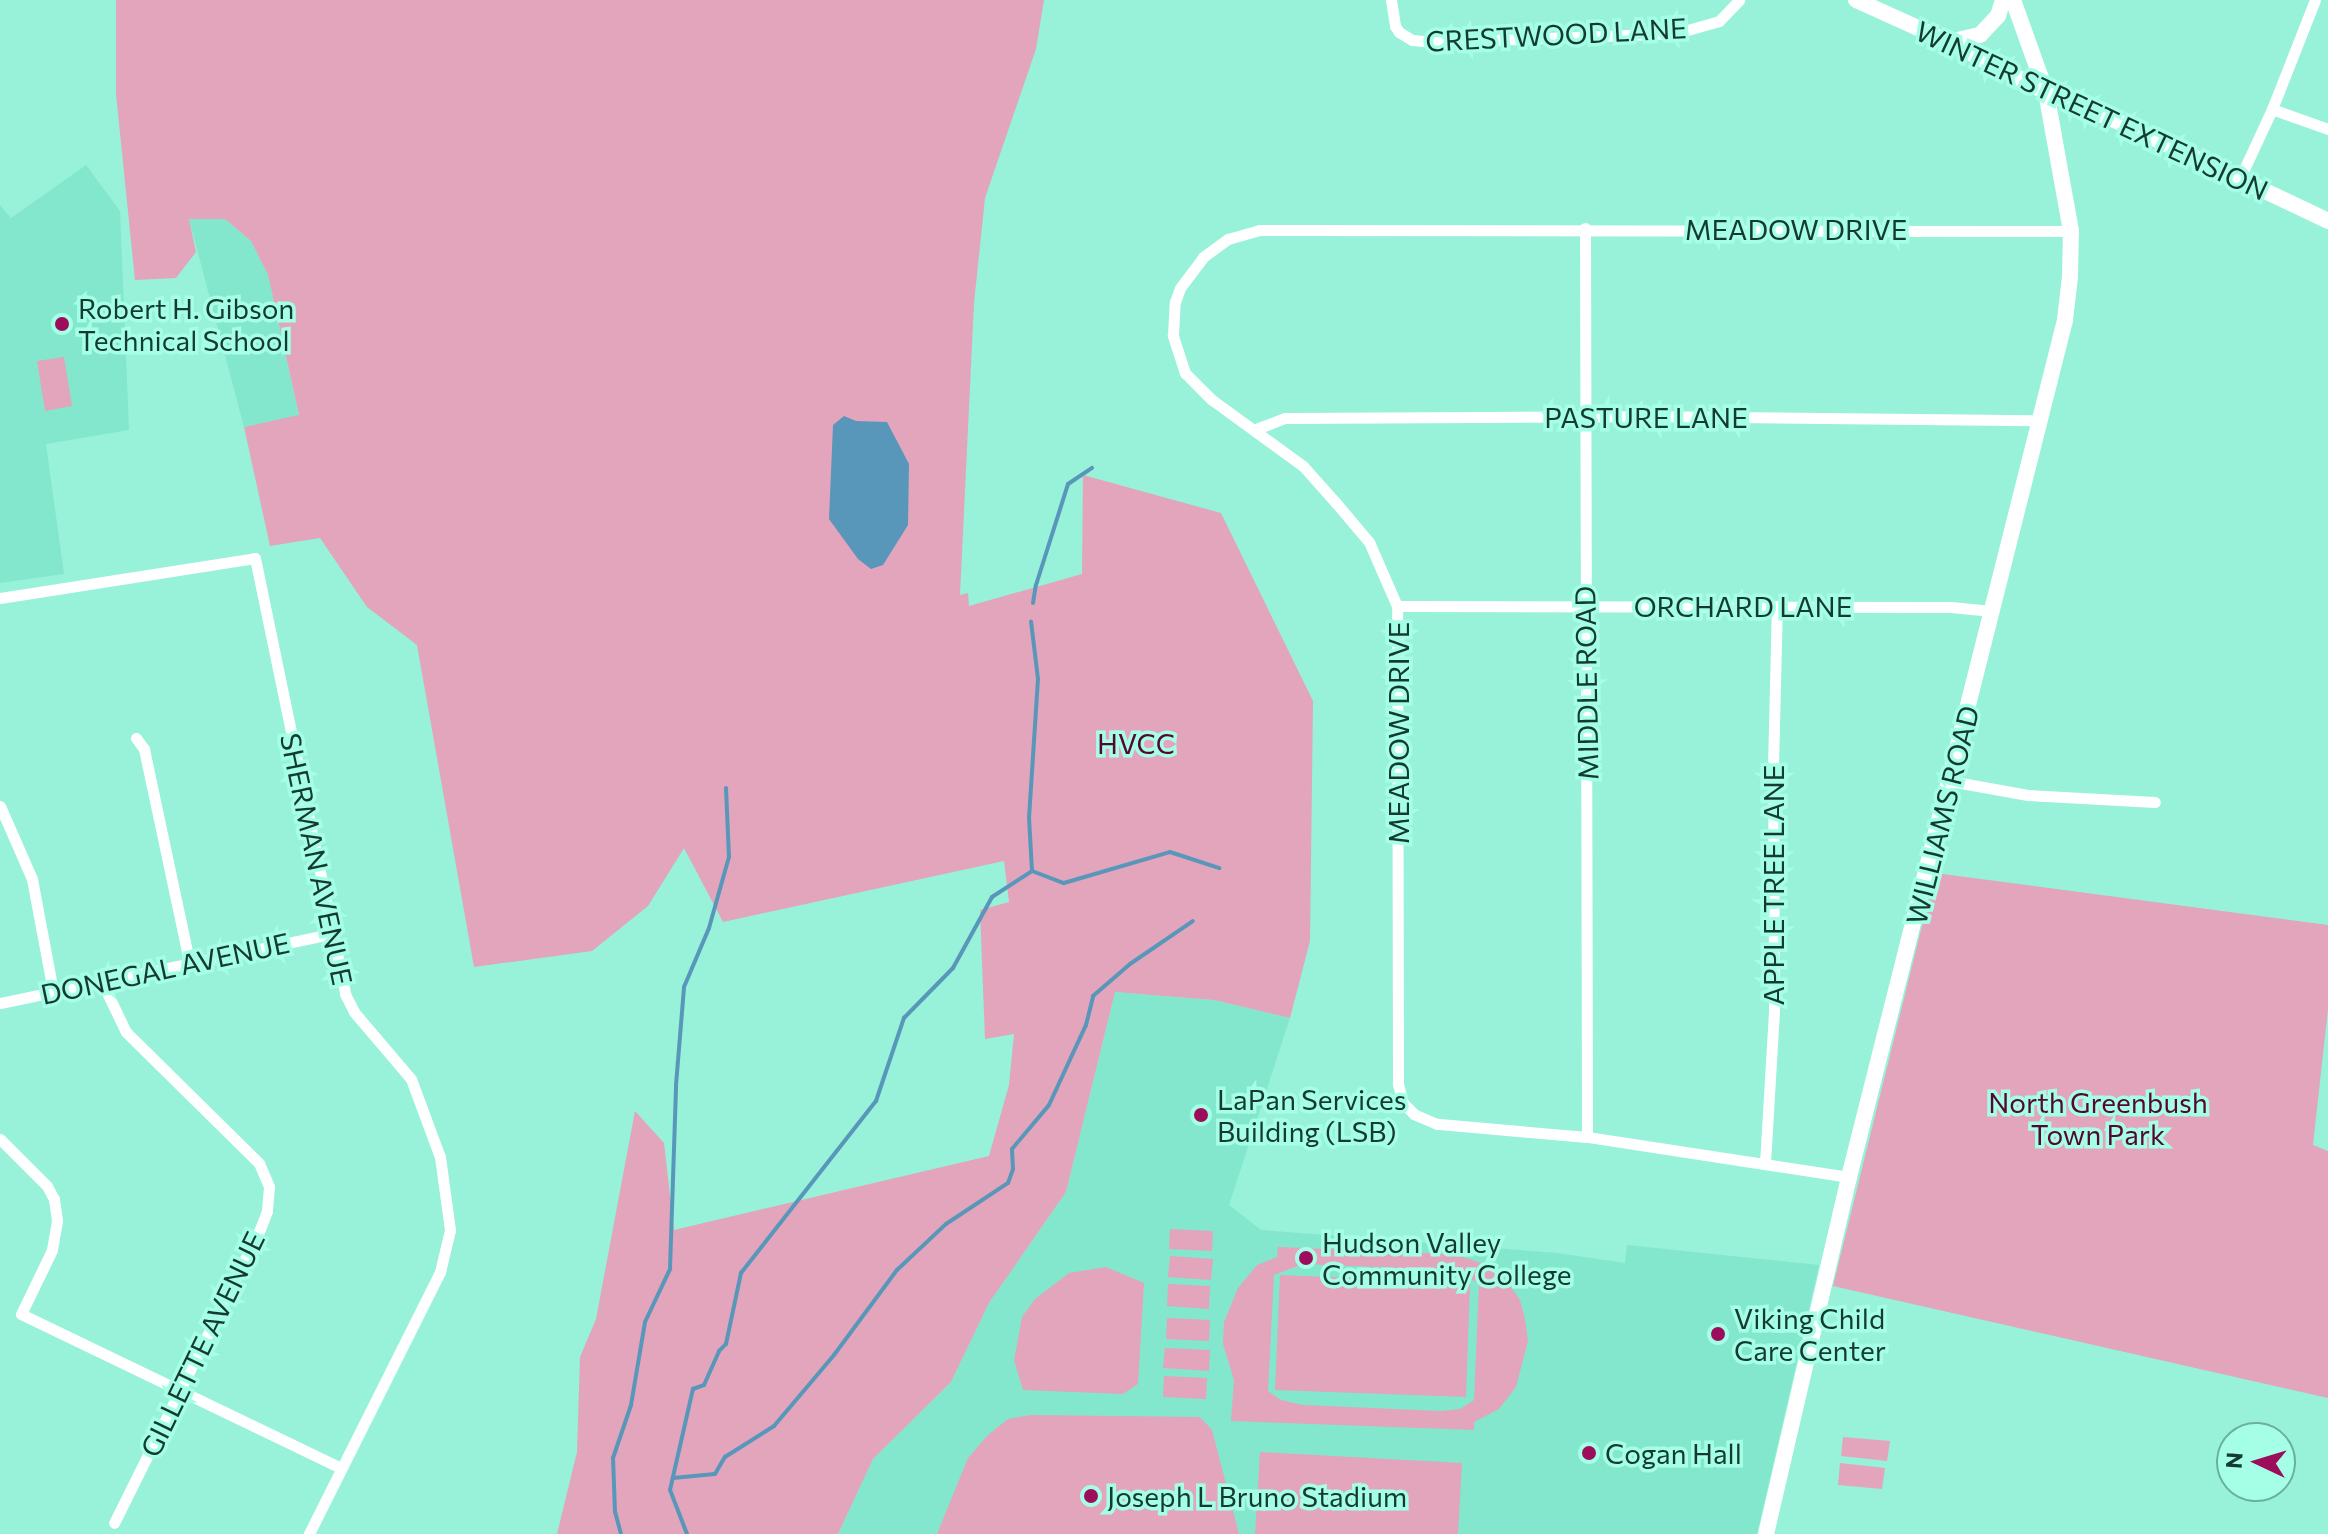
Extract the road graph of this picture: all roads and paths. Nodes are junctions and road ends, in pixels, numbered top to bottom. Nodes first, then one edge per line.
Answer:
1 (1391, 0) edge
2 (1739, 0) edge
3 (1856, 0) edge
4 (2003, 0) edge
5 (2013, 0) edge
6 (2315, 0) edge
7 (1949, 42) junction
8 (2046, 92) junction
9 (2272, 109) junction
10 (2328, 129) edge
11 (2240, 178) junction
12 (2328, 221) edge
13 (1585, 228) junction
14 (2071, 231) junction
15 (1586, 416) junction
16 (2039, 420) junction
17 (1256, 429) junction
18 (0, 598) edge
19 (1397, 606) junction
20 (1584, 606) junction
21 (1777, 606) junction
22 (1992, 611) junction
23 (136, 738) dead end
24 (1950, 781) junction
25 (2155, 802) dead end
26 (0, 806) edge
27 (330, 934) junction
28 (189, 961) junction
29 (102, 982) junction
30 (53, 991) junction
31 (0, 1003) edge
32 (1587, 1137) junction
33 (0, 1139) edge
34 (1765, 1163) junction
35 (1849, 1177) junction
36 (178, 1389) junction
37 (341, 1468) junction
38 (114, 1523) dead end
39 (309, 1534) edge
40 (1766, 1534) edge

1 - 2 street, CRESTWOOD LANE
3 - 7 main road, WINTER STREET EXTENSION
4 - 7 main road
5 - 8 main road, WILLIAMS ROAD
6 - 9 street
7 - 8 main road, WINTER STREET EXTENSION
8 - 11 main road, WINTER STREET EXTENSION
8 - 14 main road, WILLIAMS ROAD
9 - 10 street
9 - 11 street
11 - 12 main road, WINTER STREET EXTENSION
13 - 14 street, MEADOW DRIVE
13 - 15 street, MIDDLE ROAD
13 - 17 street, MEADOW DRIVE
14 - 16 main road, WILLIAMS ROAD
15 - 16 street, PASTURE LANE
15 - 17 street, PASTURE LANE
15 - 20 street, MIDDLE ROAD
16 - 22 main road, WILLIAMS ROAD
17 - 19 street, MEADOW DRIVE
18 - 27 street, SHERMAN AVENUE
19 - 20 street, ORCHARD LANE
19 - 32 street, MEADOW DRIVE
20 - 21 street, ORCHARD LANE
20 - 32 street, MIDDLE ROAD
21 - 22 street, ORCHARD LANE
21 - 34 street, APPLE TREE LANE
22 - 24 main road, WILLIAMS ROAD
23 - 28 street
24 - 25 street
24 - 35 main road, WILLIAMS ROAD
26 - 30 street
27 - 28 street, DONEGAL AVENUE
27 - 37 street, SHERMAN AVENUE
28 - 29 street, DONEGAL AVENUE
29 - 30 street, DONEGAL AVENUE
29 - 36 street, GILLETTE AVENUE
30 - 31 street, DONEGAL AVENUE
32 - 34 street, MEADOW DRIVE
33 - 36 street
34 - 35 street, MEADOW DRIVE
35 - 40 main road, WILLIAMS ROAD
36 - 37 street
36 - 38 street, GILLETTE AVENUE
37 - 39 street, SHERMAN AVENUE

